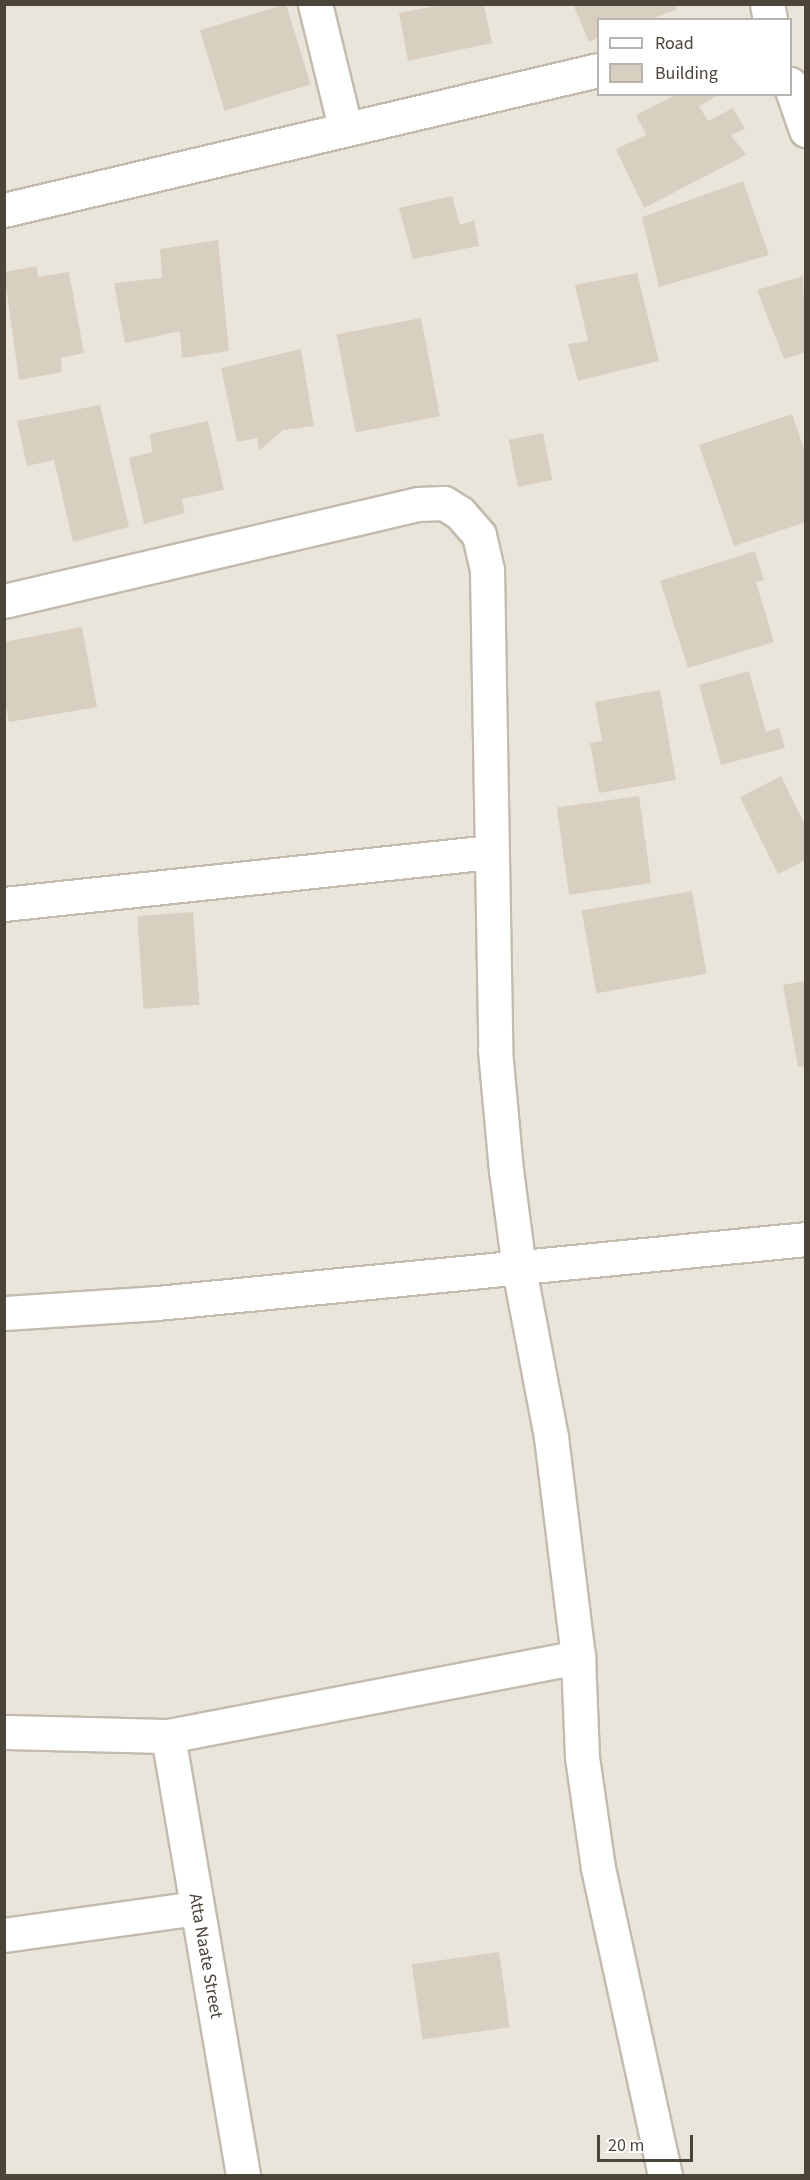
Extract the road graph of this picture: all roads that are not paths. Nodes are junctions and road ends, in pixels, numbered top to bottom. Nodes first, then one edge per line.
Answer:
1 (315, 4) edge
2 (597, 70) edge
3 (792, 90) edge
4 (345, 128) junction
5 (806, 130) edge
6 (4, 210) edge
7 (4, 601) edge
8 (490, 852) junction
9 (4, 904) edge
10 (806, 1239) edge
11 (519, 1269) junction
12 (4, 1313) edge
13 (578, 1657) junction
14 (4, 1731) edge
15 (168, 1736) junction
16 (195, 1908) junction
17 (4, 1935) edge
18 (243, 2175) edge
19 (665, 2175) edge

1 - 4 street
2 - 4 street
3 - 5 street
4 - 6 street
7 - 8 street
8 - 9 street
8 - 11 street
10 - 11 street
11 - 12 street
11 - 13 street
13 - 15 street
13 - 19 street
14 - 15 street
15 - 16 street, Atta Naate Street
16 - 17 street
16 - 18 street, Atta Naate Street

